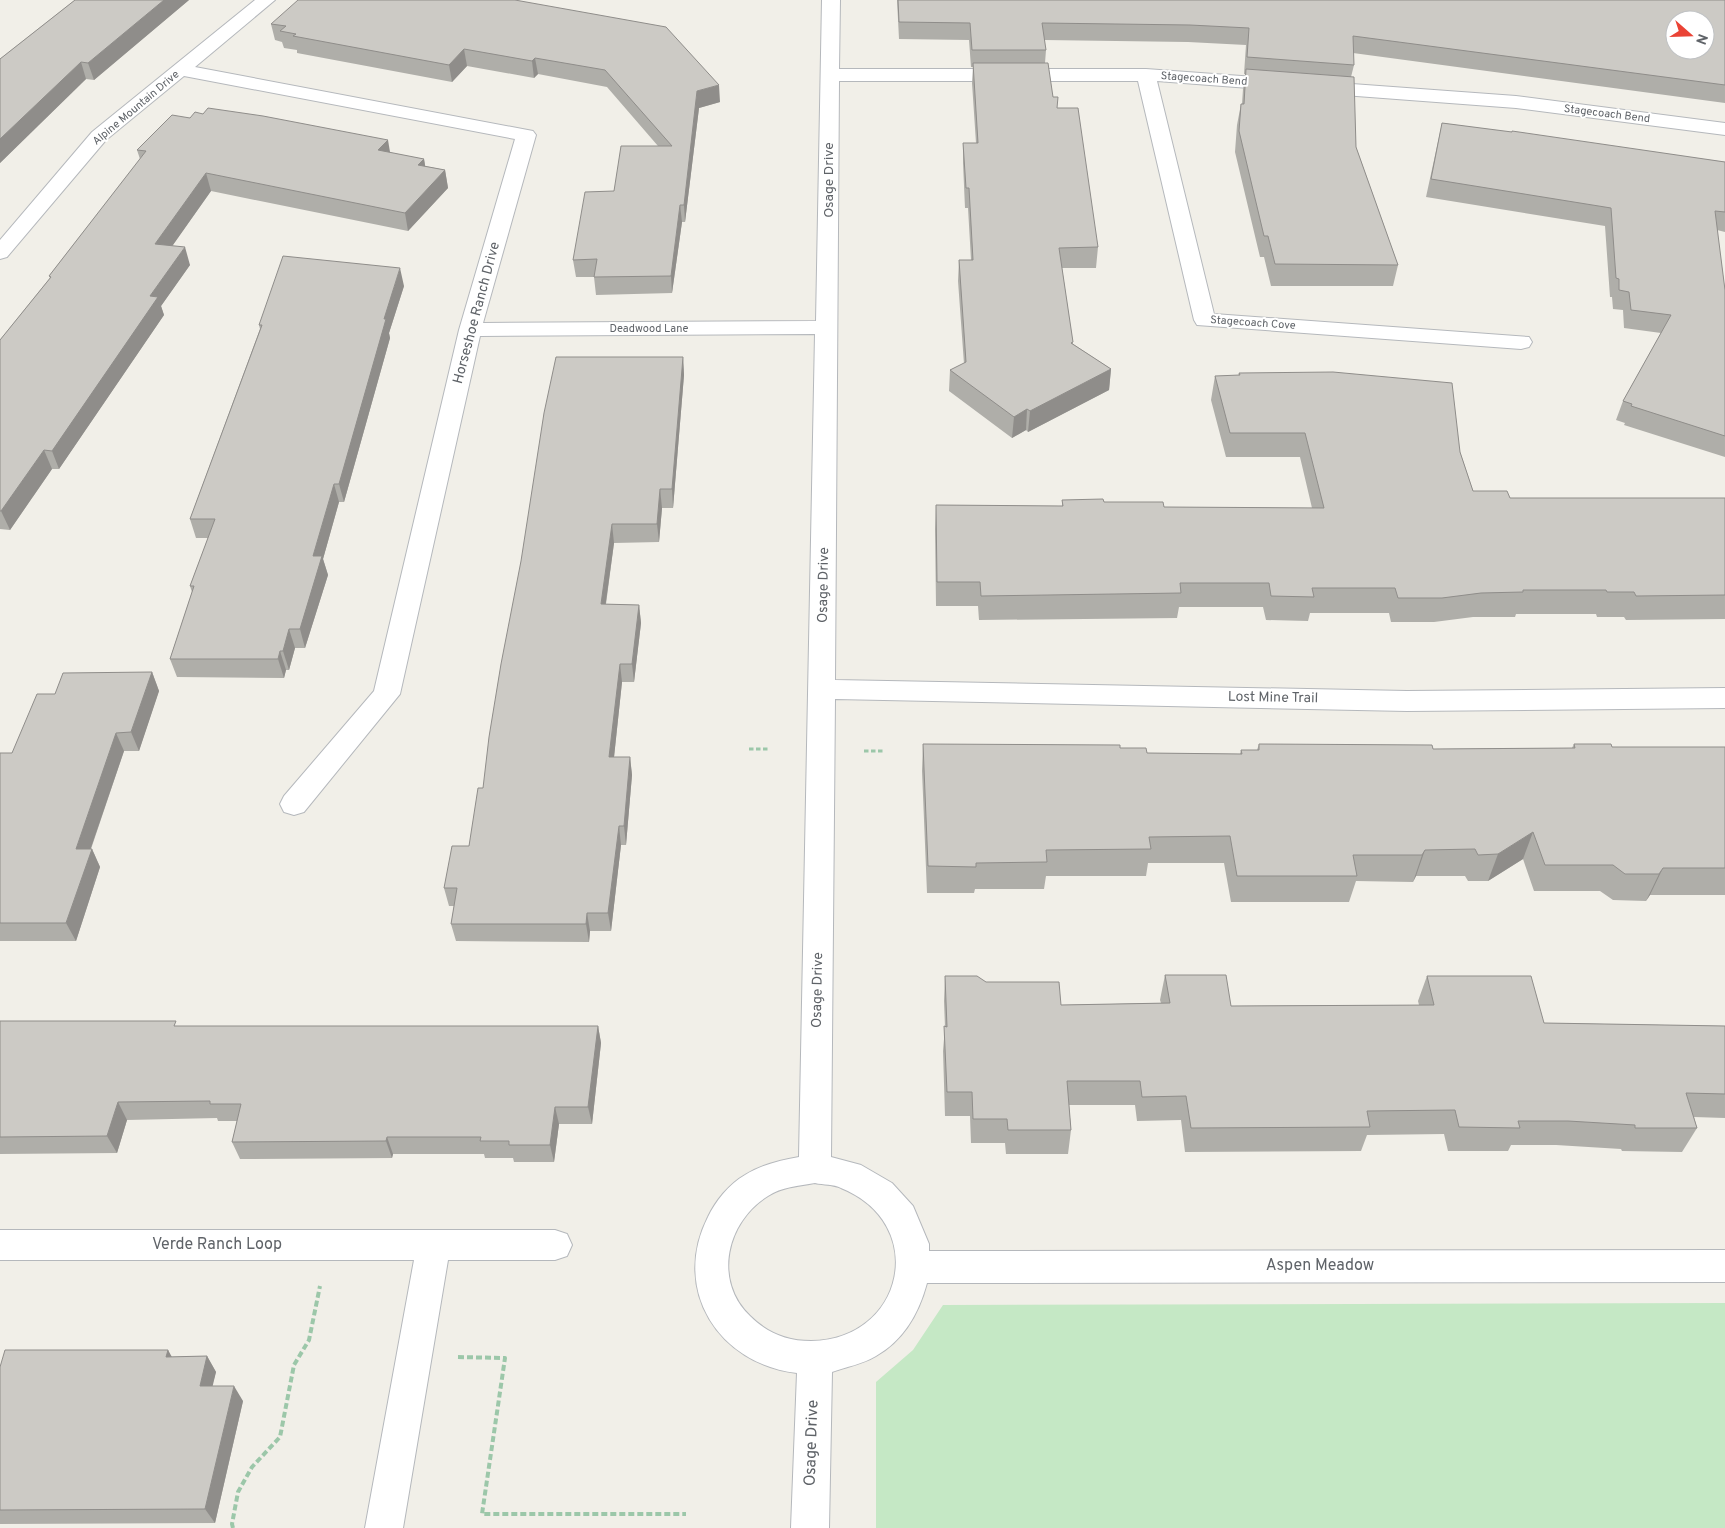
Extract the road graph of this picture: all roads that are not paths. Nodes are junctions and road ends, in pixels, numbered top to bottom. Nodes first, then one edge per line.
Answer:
1 (266, 0) edge
2 (831, 0) edge
3 (182, 70) junction
4 (830, 75) junction
5 (1146, 75) junction
6 (1725, 129) edge
7 (0, 252) edge
8 (827, 327) junction
9 (470, 330) junction
10 (1521, 342) dead end
11 (822, 689) junction
12 (1725, 698) edge
13 (294, 804) dead end
14 (815, 1169) junction
15 (0, 1245) edge
16 (555, 1245) dead end
17 (434, 1246) junction
18 (1725, 1266) edge
19 (914, 1267) junction
20 (815, 1358) junction
21 (384, 1528) edge
22 (810, 1528) edge

1 - 3 street, Alpine Mountain Drive
2 - 4 street, Osage Drive
3 - 7 street, Alpine Mountain Drive
3 - 9 street, Horseshoe Ranch Drive
4 - 5 street, Stagecoach Bend
4 - 8 street, Osage Drive
5 - 6 street, Stagecoach Bend
5 - 10 street, Stagecoach Cove
8 - 9 street, Deadwood Lane
8 - 11 street, Osage Drive
9 - 13 street, Horseshoe Ranch Drive
11 - 12 street, Lost Mine Trail
11 - 14 street, Osage Drive
14 - 19 street
14 - 20 street
15 - 17 street, Verde Ranch Loop
16 - 17 street, Verde Ranch Loop
17 - 21 street
18 - 19 street, Aspen Meadow
19 - 20 street
20 - 22 street, Osage Drive

